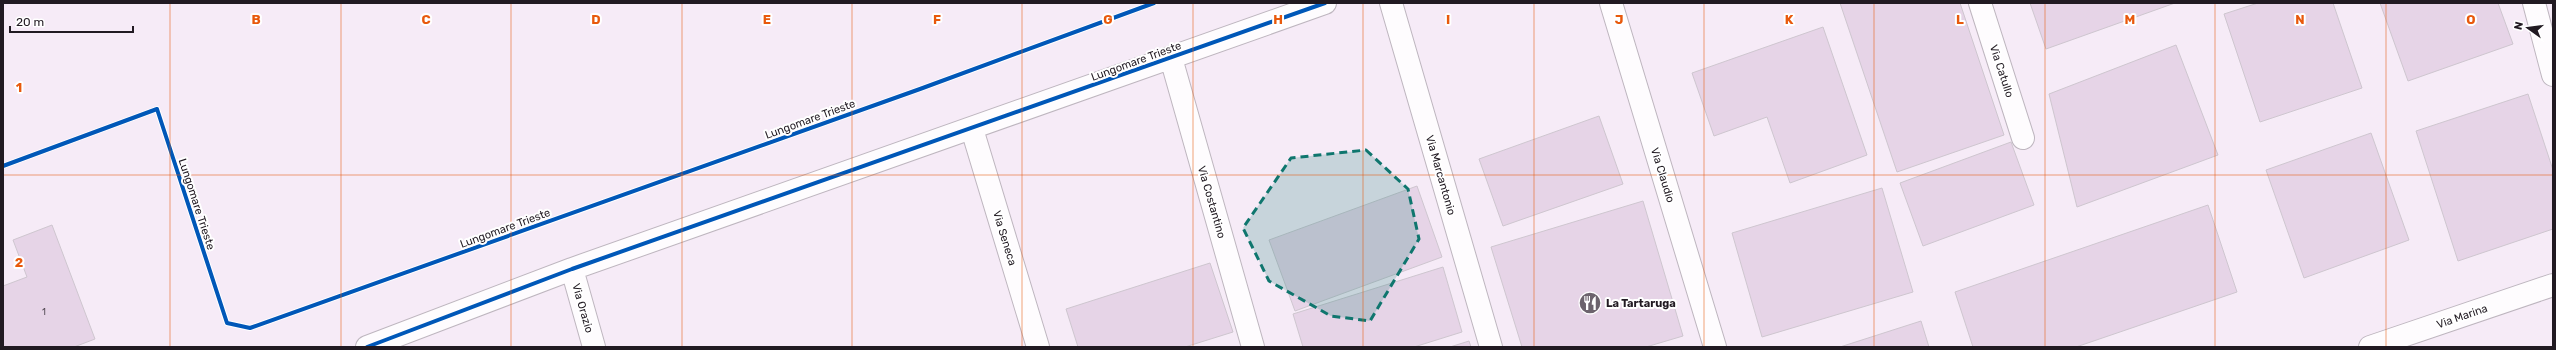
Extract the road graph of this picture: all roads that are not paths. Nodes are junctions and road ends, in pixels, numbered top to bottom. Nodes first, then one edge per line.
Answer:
1 (1325, 3) edge
2 (1391, 3) edge
3 (1611, 3) edge
4 (1980, 3) edge
5 (2534, 3) edge
6 (1171, 58) junction
7 (2553, 75) edge
8 (972, 129) junction
9 (2024, 138) dead end
10 (572, 269) junction
11 (2553, 285) edge
12 (366, 347) edge
13 (594, 347) edge
14 (1038, 347) edge
15 (1253, 347) edge
16 (1491, 347) edge
17 (1715, 347) edge
18 (2370, 347) edge

1 - 6 street, Lungomare Trieste
2 - 16 street, Via Marcantonio
3 - 17 street, Via Claudio
4 - 9 street, Via Catullo
5 - 7 street
6 - 8 street, Lungomare Trieste
6 - 15 street, Via Costantino
8 - 10 street, Lungomare Trieste
8 - 14 street, Via Seneca
10 - 12 street, Lungomare Trieste
10 - 13 street, Via Orazio
11 - 18 street, Via Marina

